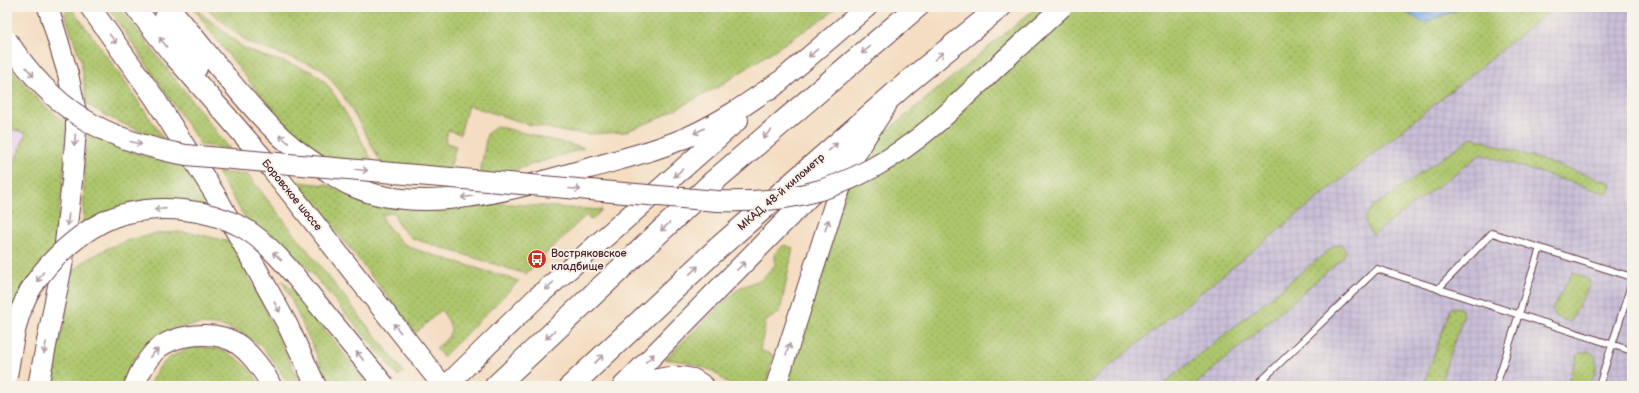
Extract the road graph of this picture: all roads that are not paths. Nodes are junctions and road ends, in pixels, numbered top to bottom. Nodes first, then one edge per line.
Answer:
1 (48, 7) edge
2 (90, 7) edge
3 (136, 7) edge
4 (159, 7) edge
5 (169, 7) edge
6 (867, 7) edge
7 (917, 7) edge
8 (1000, 7) edge
9 (1062, 7) edge
10 (7, 40) edge
11 (909, 80) junction
12 (780, 82) junction
13 (225, 114) junction
14 (862, 144) junction
15 (1540, 248) junction
16 (1632, 277) edge
17 (1632, 282) edge
18 (1438, 289) junction
19 (1519, 315) junction
20 (1612, 344) junction
21 (1632, 351) edge
22 (7, 376) edge
23 (38, 386) edge
24 (134, 386) edge
25 (271, 386) edge
26 (316, 386) edge
27 (385, 386) edge
28 (443, 386) edge
29 (446, 386) edge
30 (496, 386) edge
31 (571, 386) edge
32 (623, 386) edge
33 (636, 386) edge
34 (704, 386) edge
35 (776, 386) edge
36 (1256, 386) edge
37 (1496, 386) edge
38 (1599, 386) edge

1 -> 23 main road
2 -> 26 main road
13 -> 3 main road, Боровское шоссе
4 - 13 main road
12 -> 5 main road
6 -> 12 main road
7 -> 30 highway
11 -> 8 highway, МКАД, 48-й километр
10 -> 9 main road, bridge
11 - 14 main road
31 -> 11 highway, МКАД, 48-й километр
12 -> 29 main road
28 -> 13 main road, Боровское шоссе
32 -> 14 main road
35 -> 14 main road
15 - 16 lane
15 - 18 lane
15 - 19 lane
17 - 20 lane
18 - 19 lane
18 - 36 lane
19 - 20 lane
19 - 37 lane
20 - 21 lane
20 - 38 lane
27 -> 22 main road, bridge
24 -> 25 main road
33 - 34 main road

